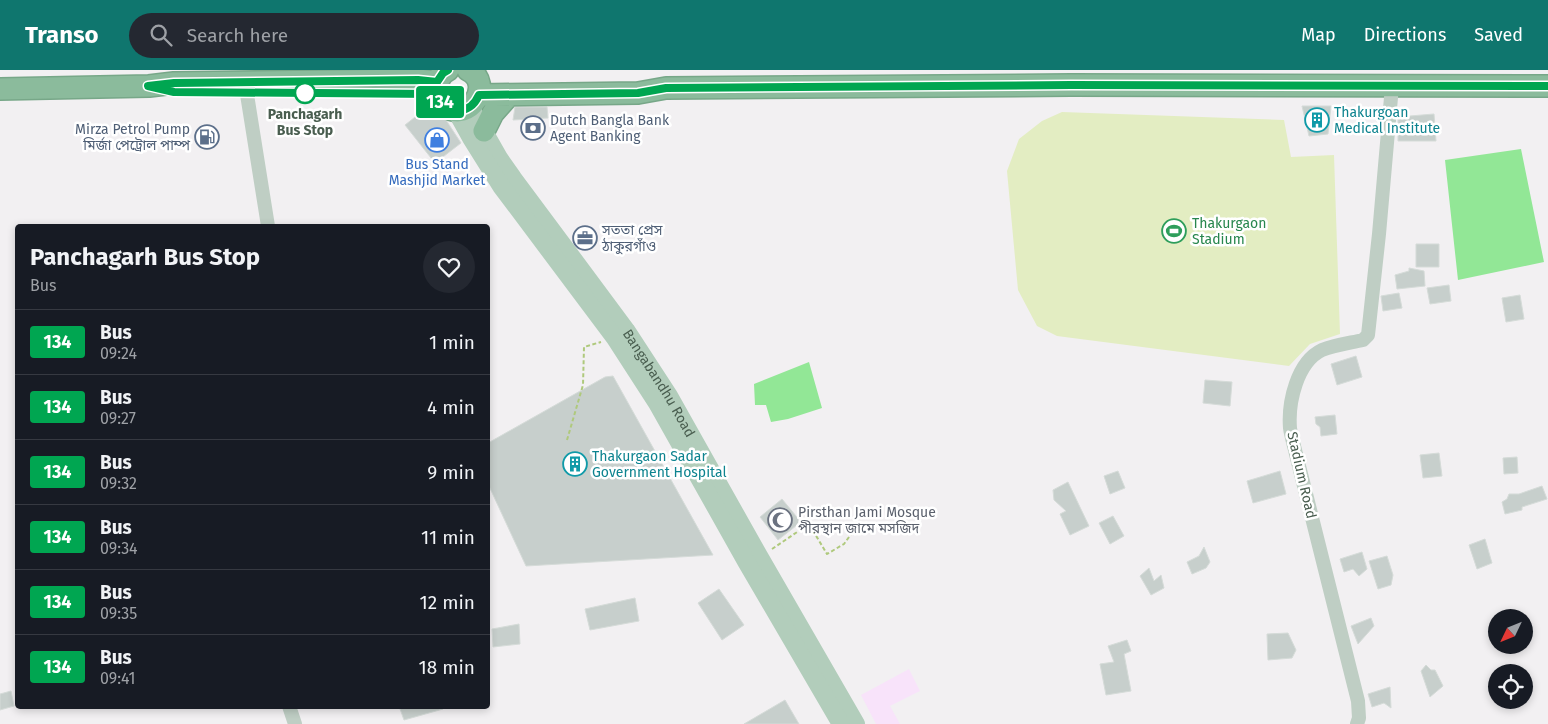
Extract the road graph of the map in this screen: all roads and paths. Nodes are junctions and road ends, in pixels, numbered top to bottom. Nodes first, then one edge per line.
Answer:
1 (429, 79) edge
2 (239, 82) edge
3 (1392, 86) junction
4 (1548, 86) edge
5 (666, 88) junction
6 (0, 90) edge
7 (470, 93) edge
8 (509, 95) junction
9 (484, 131) junction
10 (268, 224) edge
11 (615, 338) junction
12 (567, 440) dead end
13 (854, 530) dead end
14 (759, 556) junction
15 (290, 709) edge
16 (295, 724) edge
17 (841, 724) edge
18 (856, 724) edge
19 (1357, 724) edge

1 - 2 highway
1 - 7 highway
2 - 6 highway
2 - 10 street
3 - 4 highway
3 - 5 highway
3 - 19 street, Stadium Road
5 - 7 highway
5 - 8 highway
7 - 8 highway
7 - 9 main road, Bangabandhu Road
7 - 11 main road, Bangabandhu Road
8 - 9 highway
9 - 14 main road, Bangabandhu Road
11 - 12 path
11 - 17 main road, Bangabandhu Road
13 - 14 path
14 - 18 main road, Bangabandhu Road
15 - 16 street

